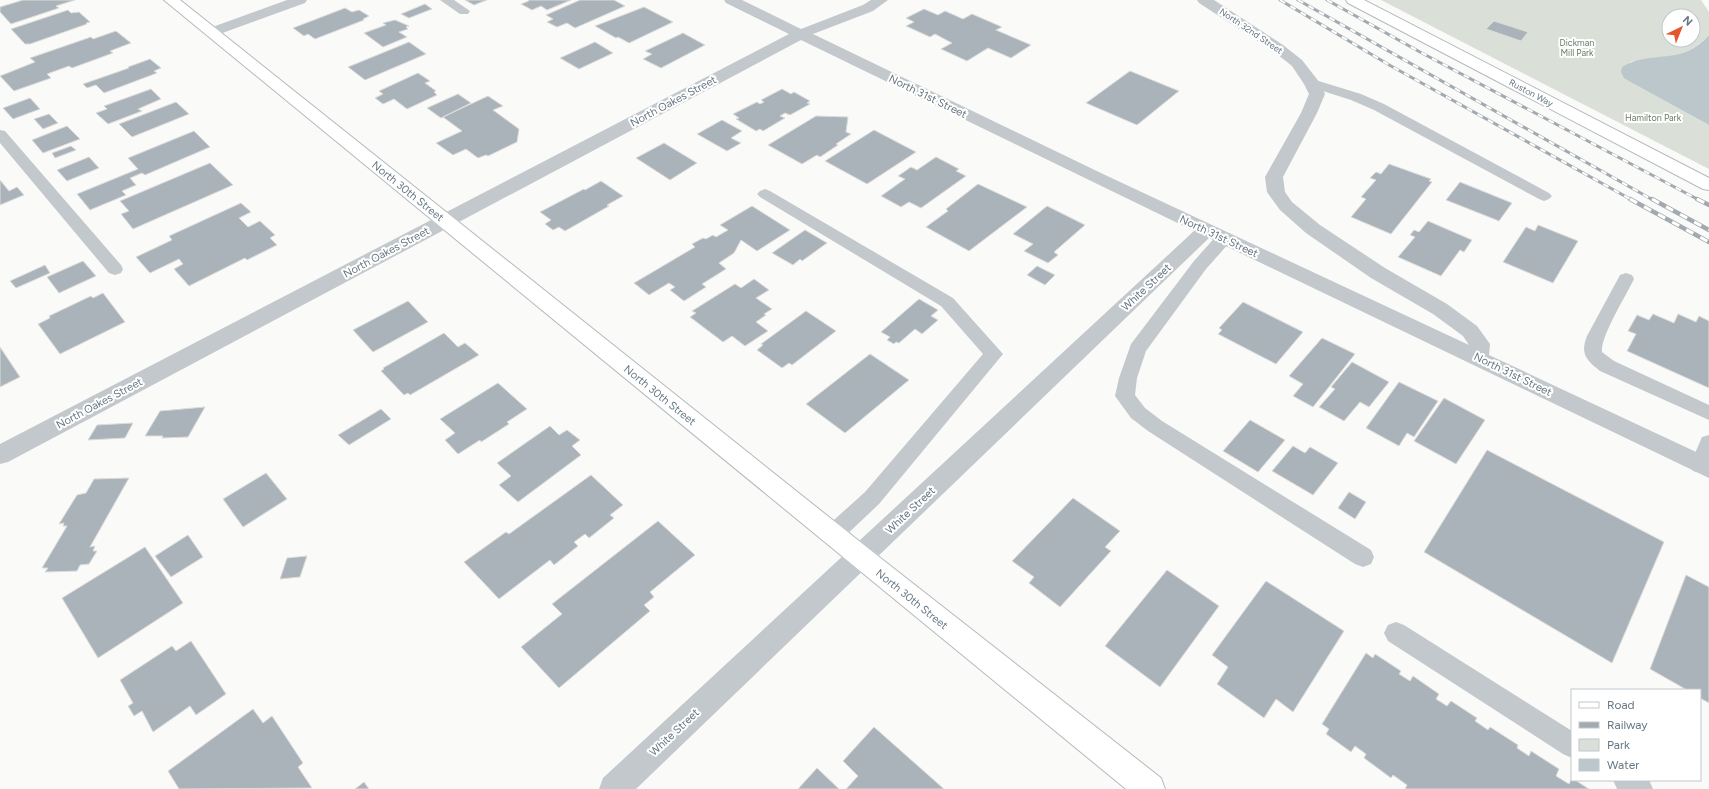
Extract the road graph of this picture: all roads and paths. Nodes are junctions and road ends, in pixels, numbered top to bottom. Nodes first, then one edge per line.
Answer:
1 (171, 0) edge
2 (300, 0) edge
3 (446, 0) edge
4 (731, 0) edge
5 (881, 0) edge
6 (1204, 0) edge
7 (1353, 0) edge
8 (464, 11) dead end
9 (212, 32) junction
10 (801, 34) junction
11 (1312, 83) junction
12 (0, 134) edge
13 (1709, 185) edge
14 (765, 194) dead end
15 (1544, 196) dead end
16 (445, 221) junction
17 (1215, 234) junction
18 (115, 269) dead end
19 (1626, 279) dead end
20 (1478, 358) junction
21 (1709, 413) edge
22 (1709, 443) edge
23 (0, 455) edge
24 (1705, 467) edge
25 (833, 534) junction
26 (860, 557) junction
27 (1363, 557) dead end
28 (1396, 632) dead end
29 (1571, 744) edge
30 (1628, 781) edge
31 (614, 789) edge
32 (1150, 789) edge
33 (1640, 789) edge

1 - 9 main road, North 30th Street
2 - 9 street
3 - 8 lane
4 - 10 street, North 31st Street
5 - 10 street, North Oakes Street
6 - 11 street, North 32nd Street
7 - 13 main road, Ruston Way
9 - 16 main road, North 30th Street
10 - 16 street, North Oakes Street
10 - 17 street, North 31st Street
11 - 15 lane
11 - 20 street
12 - 18 lane
14 - 25 lane
16 - 23 street, North Oakes Street
16 - 25 main road, North 30th Street
17 - 20 street, North 31st Street
17 - 26 street, White Street
17 - 27 lane
19 - 21 lane
20 - 24 street, North 31st Street
22 - 24 lane
25 - 26 main road, North 30th Street
26 - 31 street, White Street
26 - 32 main road, North 30th Street
28 - 29 lane
30 - 33 lane

